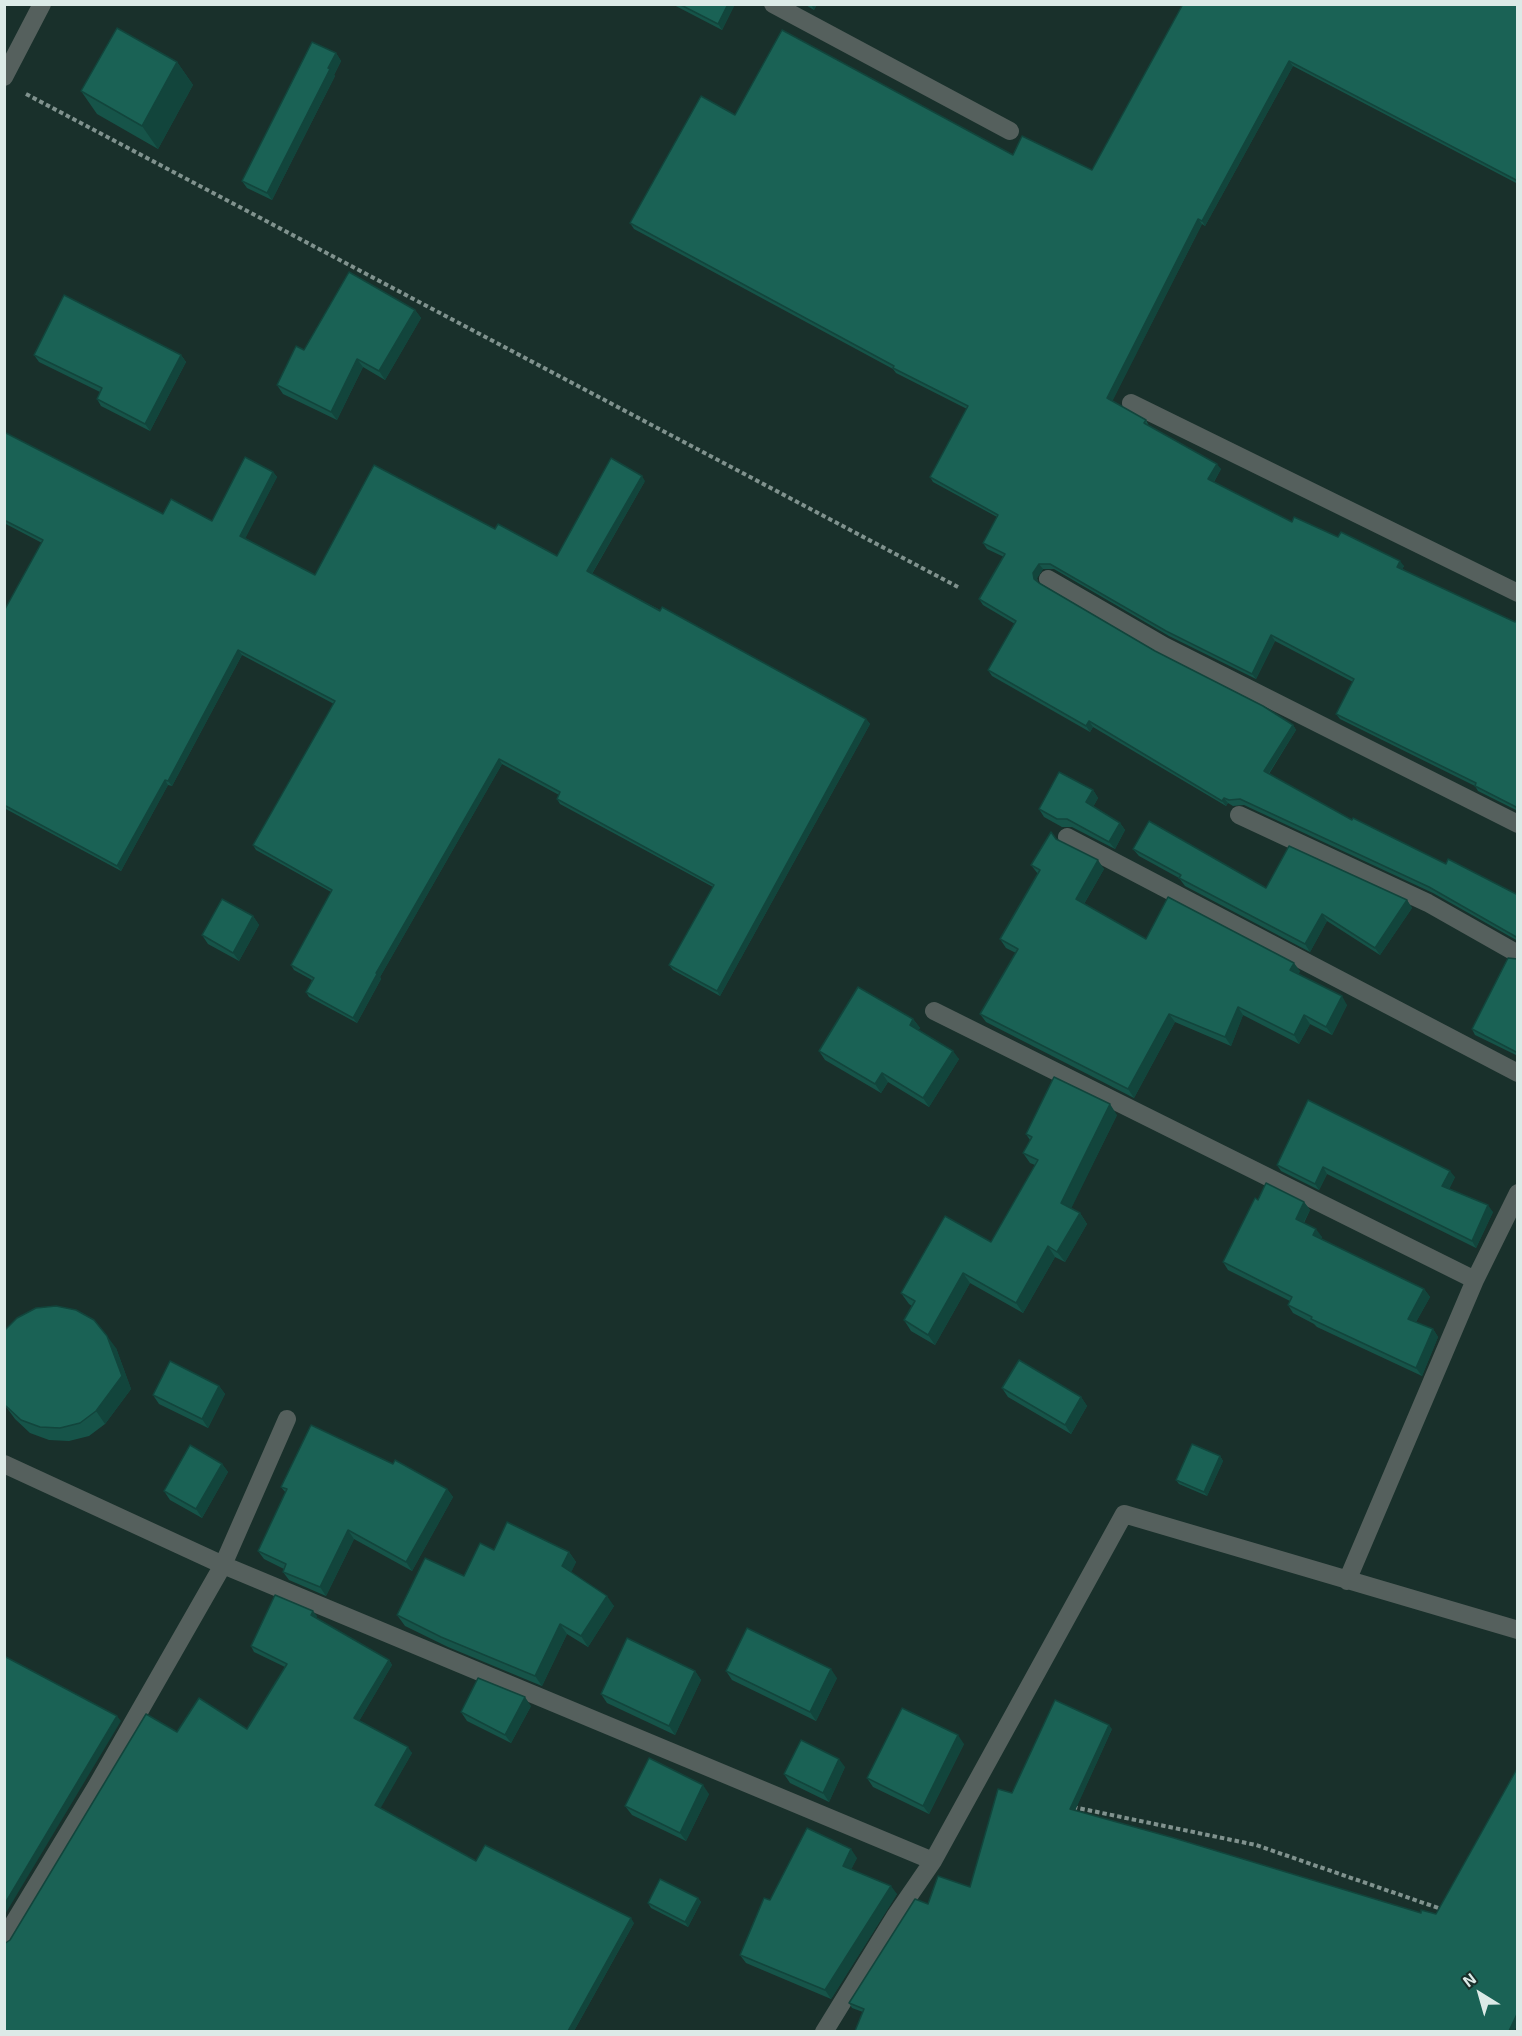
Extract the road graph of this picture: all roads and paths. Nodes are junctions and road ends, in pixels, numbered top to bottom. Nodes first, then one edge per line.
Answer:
1 (42, 4) edge
2 (773, 4) edge
3 (4, 77) edge
4 (26, 94) dead end
5 (1010, 131) dead end
6 (1131, 403) dead end
7 (1048, 579) dead end
8 (958, 587) dead end
9 (1518, 593) edge
10 (1239, 815) dead end
11 (1518, 824) edge
12 (1066, 837) dead end
13 (1518, 954) edge
14 (934, 1011) dead end
15 (1518, 1073) edge
16 (1518, 1193) edge
17 (1475, 1281) junction
18 (287, 1419) dead end
19 (4, 1464) edge
20 (224, 1564) junction
21 (1347, 1581) junction
22 (1518, 1630) edge
23 (1068, 1804) edge
24 (933, 1861) junction
25 (1451, 1912) edge
26 (4, 1939) edge
27 (824, 2031) edge

1 - 3 street
2 - 5 street
4 - 8 path
6 - 9 street
7 - 11 street
10 - 13 street
12 - 15 street
14 - 17 street
16 - 17 street
17 - 21 street
18 - 20 street
19 - 20 street
20 - 24 street
20 - 26 street
21 - 22 street
21 - 24 street
23 - 25 path
24 - 27 street

